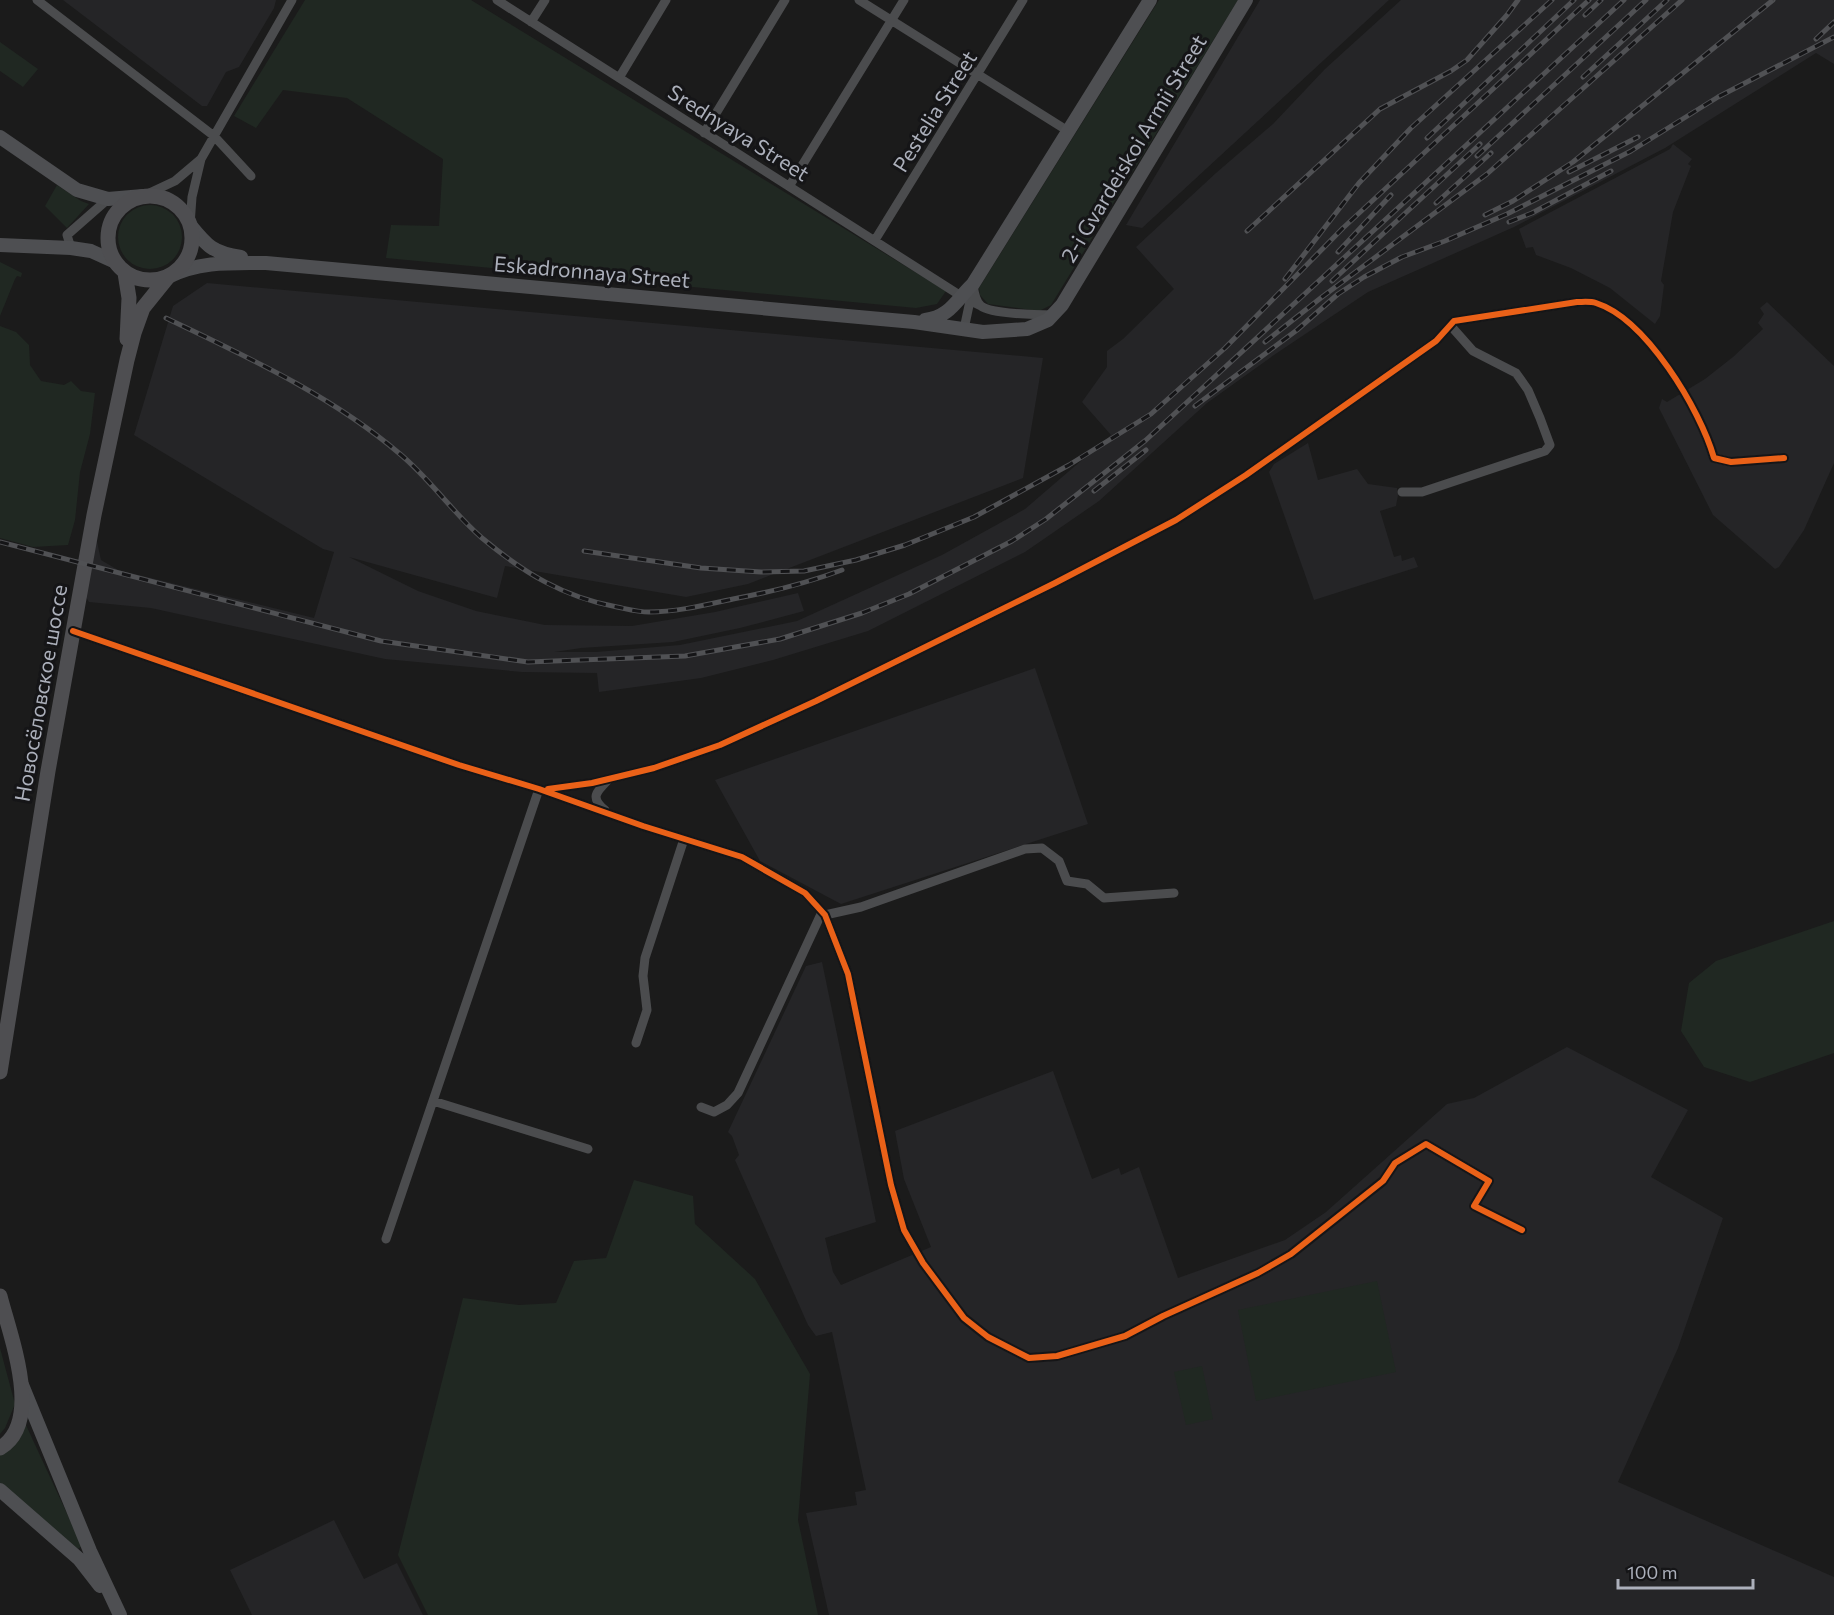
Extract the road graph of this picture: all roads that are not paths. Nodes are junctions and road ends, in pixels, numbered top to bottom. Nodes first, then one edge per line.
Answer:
1 (37, 0) edge
2 (292, 0) edge
3 (497, 0) edge
4 (545, 0) edge
5 (666, 0) edge
6 (785, 0) edge
7 (860, 0) edge
8 (904, 0) edge
9 (1023, 0) edge
10 (1150, 0) edge
11 (1246, 0) edge
12 (891, 20) junction
13 (531, 22) junction
14 (977, 74) junction
15 (618, 78) junction
16 (1068, 131) junction
17 (704, 132) junction
18 (214, 136) junction
19 (0, 137) edge
20 (201, 159) junction
21 (251, 176) dead end
22 (790, 185) junction
23 (143, 196) junction
24 (108, 199) junction
25 (190, 225) junction
26 (875, 240) junction
27 (0, 245) edge
28 (71, 248) junction
29 (113, 261) junction
30 (266, 263) junction
31 (125, 273) junction
32 (168, 277) junction
33 (973, 284) junction
34 (966, 298) junction
35 (981, 306) junction
36 (1053, 315) junction
37 (914, 322) junction
38 (1450, 325) junction
39 (964, 329) junction
40 (127, 360) junction
41 (1784, 458) dead end
42 (1402, 492) dead end
43 (73, 631) junction
44 (609, 779) junction
45 (539, 789) junction
46 (611, 815) junction
47 (684, 839) junction
48 (1174, 893) dead end
49 (824, 914) junction
50 (636, 1043) dead end
51 (0, 1072) edge
52 (433, 1101) junction
53 (700, 1107) dead end
54 (588, 1149) dead end
55 (1383, 1181) dead end
56 (1372, 1190) dead end
57 (1522, 1230) dead end
58 (386, 1239) dead end
59 (0, 1296) edge
60 (21, 1382) junction
61 (0, 1448) edge
62 (0, 1490) edge
63 (113, 1602) junction
64 (120, 1615) edge

1 - 18 street
2 - 18 street
3 - 13 street, Srednyaya Street
4 - 13 street
5 - 15 street
6 - 17 street
7 - 12 street
8 - 12 street
9 - 14 street, Pestelia Street
10 - 16 main road
11 - 36 main road, 2-i Gvardeiskoi Armii Street
12 - 14 street
12 - 22 street
13 - 15 street, Srednyaya Street
14 - 16 street
14 - 26 street, Pestelia Street
15 - 17 street, Srednyaya Street
16 - 33 main road
17 - 22 street, Srednyaya Street
18 - 20 street
18 - 21 street
19 - 24 main road
20 - 23 street
20 - 25 street
22 - 26 street, Srednyaya Street
23 - 24 main road
23 - 25 main road
23 - 29 main road
24 - 28 street
25 - 30 main road
25 - 32 main road
26 - 34 street, Srednyaya Street
27 - 28 main road
28 - 29 main road
29 - 31 main road
30 - 32 main road
30 - 37 main road, Eskadronnaya Street
31 - 32 main road
31 - 40 main road, Новосёловское шоссе
32 - 40 main road, Новосёловское шоссе
33 - 34 main road
33 - 35 street
34 - 35 street, Srednyaya Street
34 - 37 main road
34 - 39 street
35 - 36 street, Srednyaya Street
36 - 39 main road, Eskadronnaya Street
37 - 39 main road, Eskadronnaya Street
38 - 41 street
38 - 42 street
38 - 44 street
40 - 43 main road, Новосёловское шоссе
43 - 45 street
43 - 51 main road, Новосёловское шоссе
44 - 45 street
44 - 46 street
45 - 46 street
45 - 52 street
46 - 47 street
47 - 49 street
47 - 50 street
48 - 49 street
49 - 53 street
49 - 56 street
52 - 54 street
52 - 58 street
55 - 57 street
59 - 60 main road
60 - 61 main road
60 - 63 main road
62 - 63 main road
63 - 64 main road

